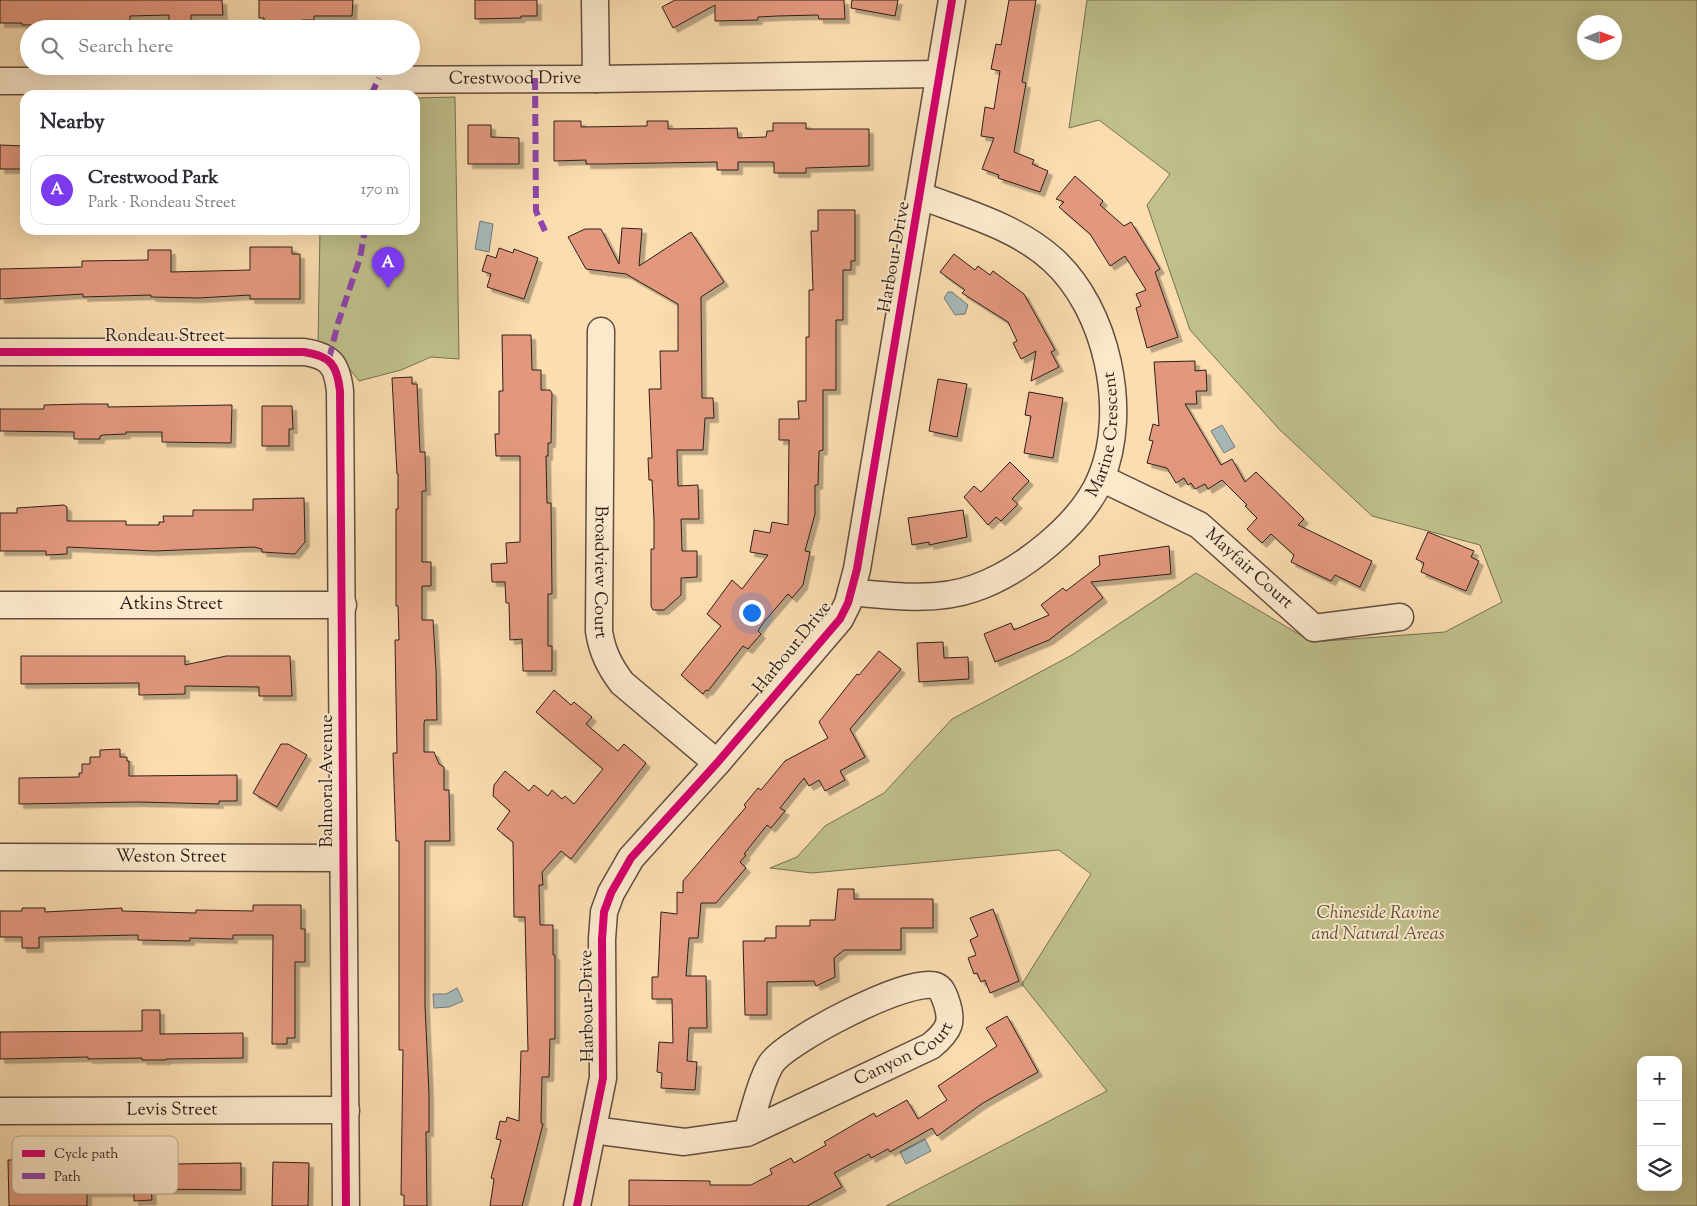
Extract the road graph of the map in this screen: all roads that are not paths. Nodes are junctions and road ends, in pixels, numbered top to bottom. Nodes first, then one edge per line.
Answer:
1 (595, 0) edge
2 (952, 0) edge
3 (939, 74) junction
4 (596, 79) junction
5 (0, 80) edge
6 (921, 196) junction
7 (601, 331) dead end
8 (0, 352) edge
9 (329, 359) joint
10 (1101, 478) junction
11 (851, 592) junction
12 (0, 605) edge
13 (343, 605) junction
14 (1400, 617) dead end
15 (717, 763) junction
16 (0, 857) edge
17 (343, 858) junction
18 (346, 1110) junction
19 (0, 1111) edge
20 (593, 1130) junction
21 (747, 1133) junction
22 (346, 1206) edge
23 (577, 1206) edge

1 - 4 street
2 - 3 street, Harbour Drive
3 - 4 street, Crestwood Drive
3 - 6 street, Harbour Drive
4 - 5 street, Crestwood Drive
6 - 10 street, Marine Crescent
6 - 11 street, Harbour Drive
7 - 15 street, Broadview Court
8 - 9 street, Rondeau Street
9 - 13 street, Balmoral Avenue
10 - 11 street, Marine Crescent
10 - 14 street, Mayfair Court
11 - 15 street, Harbour Drive
12 - 13 street, Atkins Street
13 - 17 street, Balmoral Avenue
15 - 20 street, Harbour Drive
16 - 17 street, Weston Street
17 - 18 street, Balmoral Avenue
18 - 19 street, Levis Street
18 - 22 street, Balmoral Avenue
20 - 21 street, Canyon Court
20 - 23 street, Harbour Drive
21 - 21 street, Canyon Court

